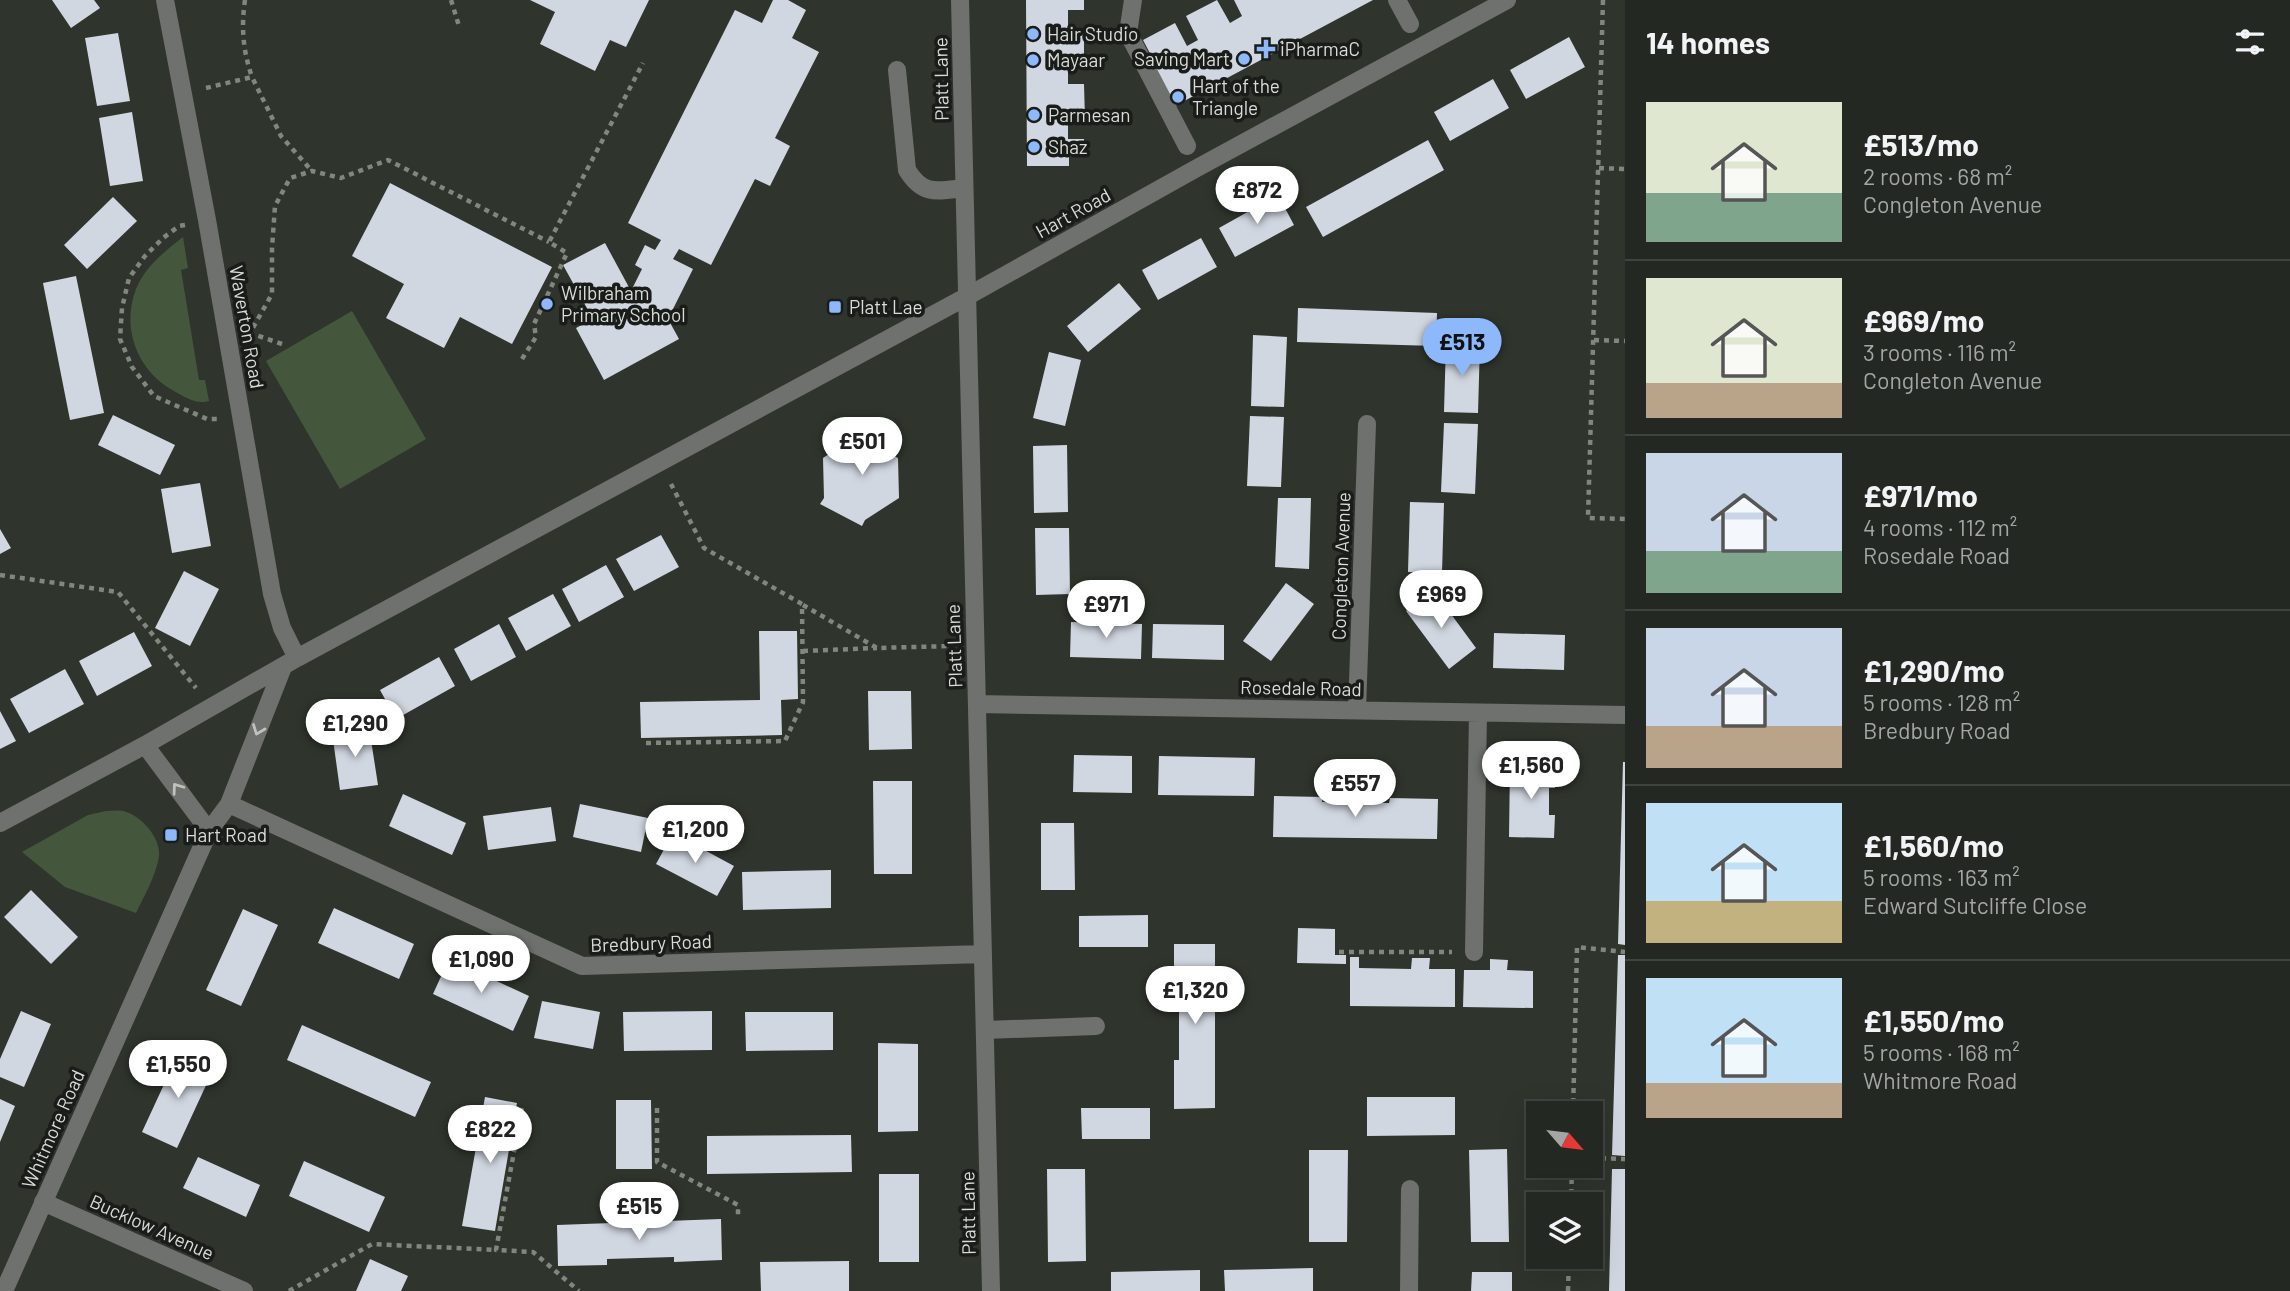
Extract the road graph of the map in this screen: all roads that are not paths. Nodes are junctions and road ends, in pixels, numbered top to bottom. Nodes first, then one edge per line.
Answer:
1 (165, 0) edge
2 (960, 0) edge
3 (1133, 0) edge
4 (1397, 0) edge
5 (1507, 0) edge
6 (1410, 24) dead end
7 (897, 70) dead end
8 (1187, 146) dead end
9 (964, 188) junction
10 (966, 297) junction
11 (1367, 424) dead end
12 (290, 663) junction
13 (977, 704) junction
14 (1357, 710) junction
15 (1478, 713) junction
16 (1625, 715) edge
17 (145, 745) junction
18 (229, 804) junction
19 (0, 822) edge
20 (209, 831) junction
21 (1474, 952) road end
22 (983, 954) junction
23 (1096, 1026) dead end
24 (985, 1030) junction
25 (1410, 1189) dead end
26 (43, 1202) junction
27 (4, 1291) edge
28 (244, 1291) edge
29 (991, 1291) edge
30 (1409, 1291) edge

1 - 12 street, Waverton Road
2 - 9 street, Platt Lane
3 - 8 street
4 - 6 street
5 - 10 street, Hart Road
7 - 9 street
9 - 10 street, Platt Lane
10 - 12 street, Hart Road
10 - 13 street, Platt Lane
11 - 14 street, Congleton Avenue
12 - 17 street, Hart Road
12 -> 18 street, Whitmore Road
13 - 14 street, Rosedale Road
13 - 22 street, Platt Lane
14 - 15 street, Rosedale Road
15 - 16 street, Rosedale Road
15 - 21 street
17 - 19 street, Hart Road
20 -> 17 street
18 - 20 street, Whitmore Road
18 - 22 street, Bredbury Road
20 - 26 street, Whitmore Road
22 - 24 street, Platt Lane
23 - 24 street
24 - 29 street, Platt Lane
25 - 30 street
26 - 27 street, Whitmore Road
26 - 28 street, Bucklow Avenue

